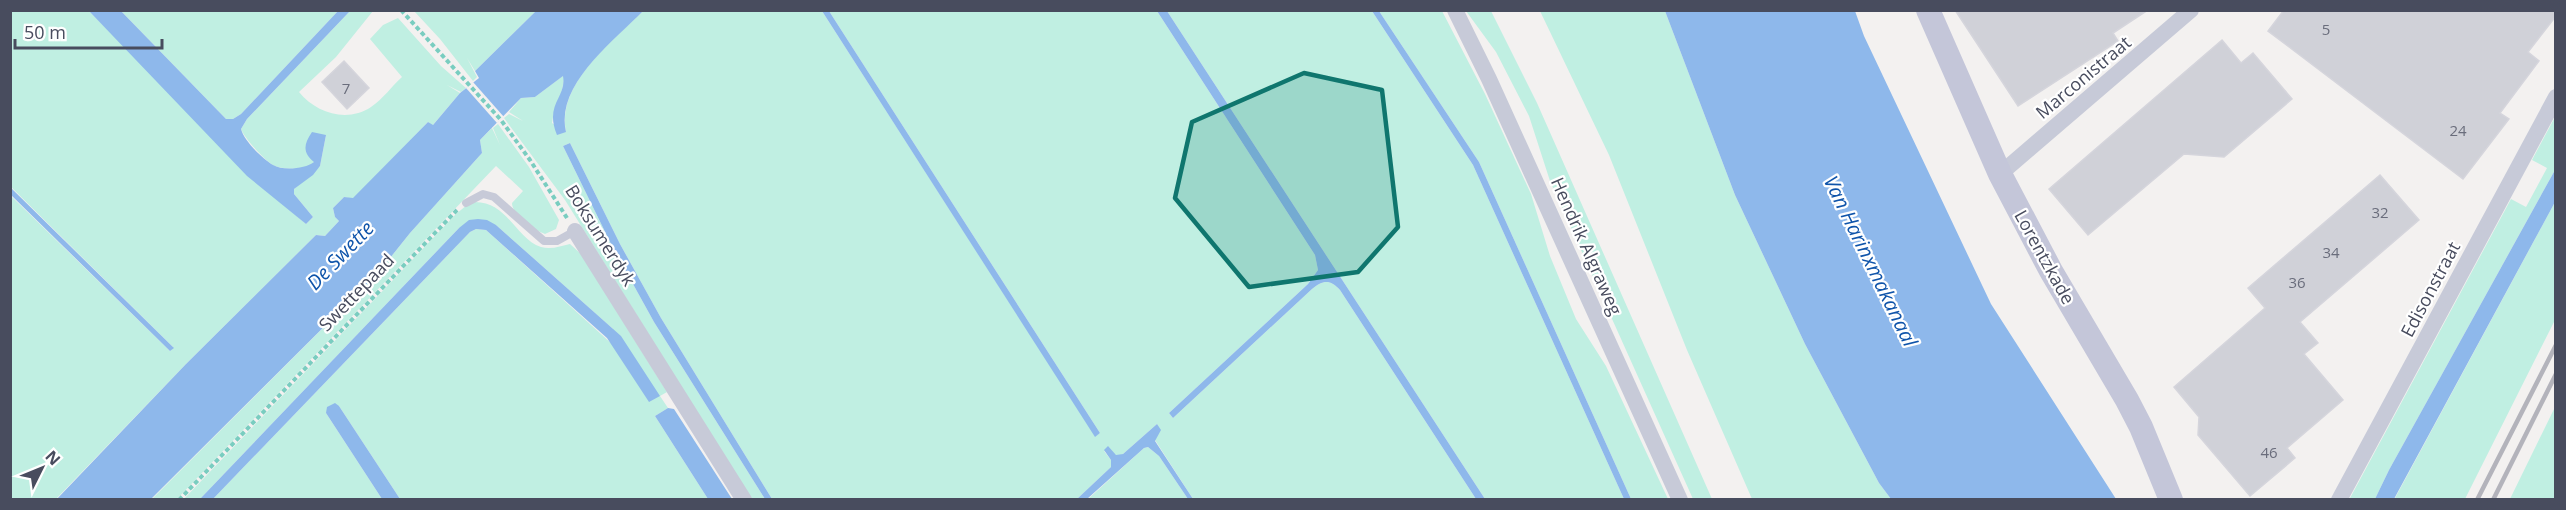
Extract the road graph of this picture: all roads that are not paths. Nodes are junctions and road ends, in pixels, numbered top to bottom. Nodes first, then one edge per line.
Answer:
1 (1455, 10) edge
2 (1928, 10) edge
3 (2192, 10) edge
4 (2556, 97) edge
5 (2000, 174) junction
6 (466, 203) road end
7 (575, 231) joint
8 (744, 500) edge
9 (1680, 500) edge
10 (2171, 500) edge
11 (2339, 500) edge

1 - 9 street, Hendrik Algraweg
2 - 5 street, Lorentzkade
3 - 5 street, Marconistraat
4 - 11 street, Edisonstraat
5 - 10 street, Lorentzkade
6 - 7 lane
7 - 8 street, Boksumerdyk

